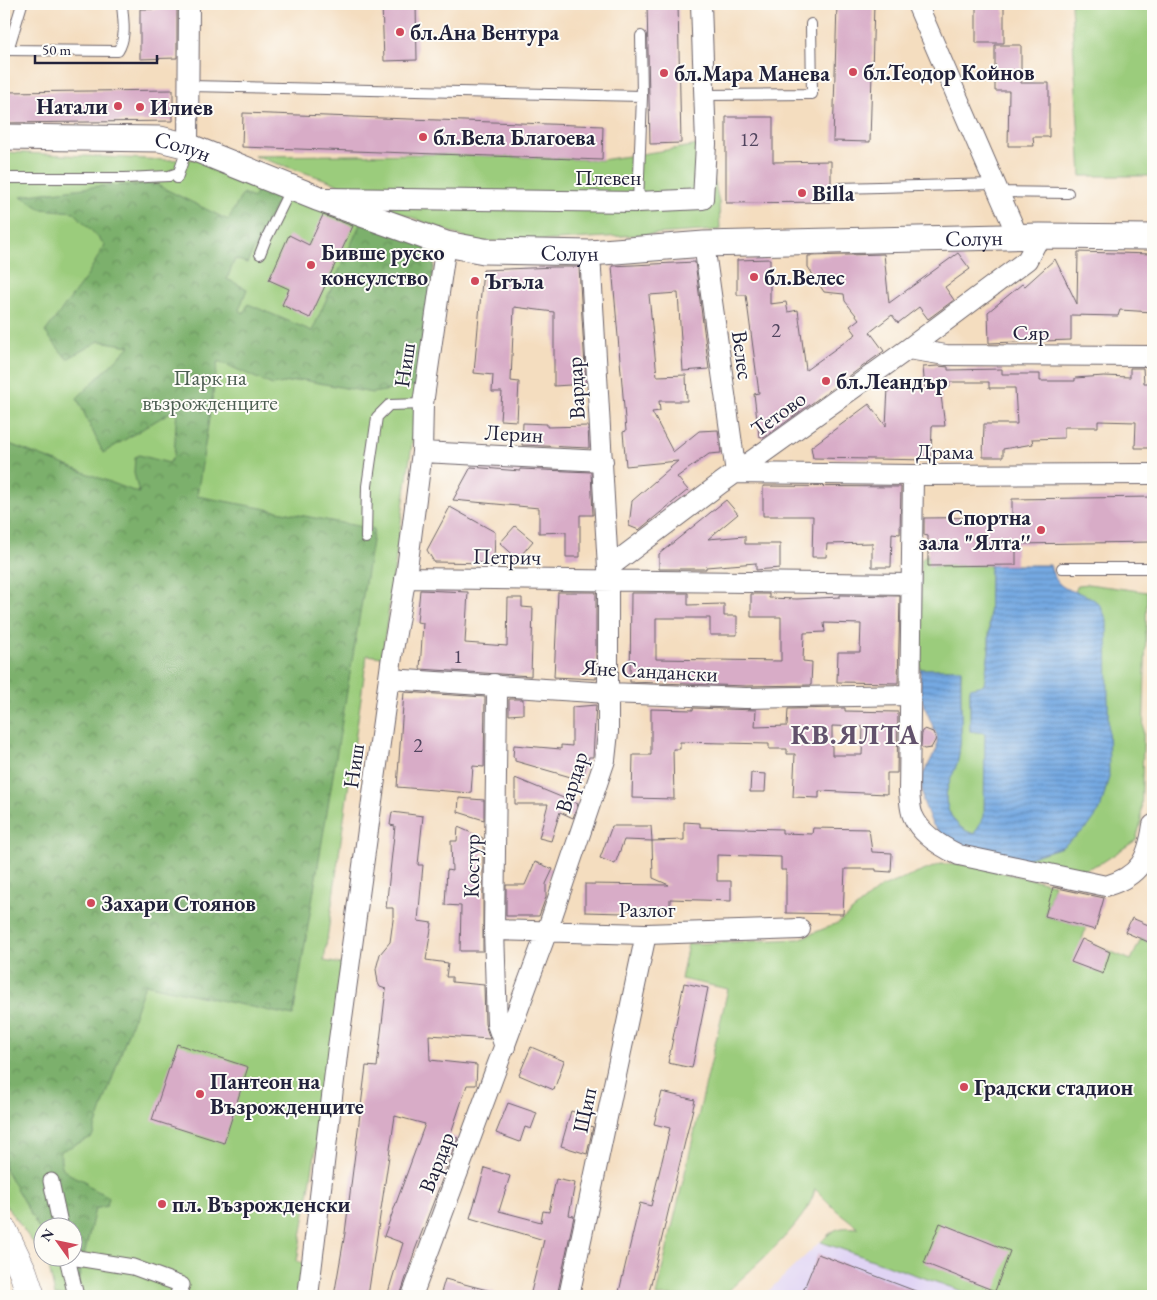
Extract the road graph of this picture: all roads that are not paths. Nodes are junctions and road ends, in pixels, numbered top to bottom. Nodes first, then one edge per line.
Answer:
1 (22, 4) edge
2 (122, 4) edge
3 (189, 4) edge
4 (701, 4) edge
5 (917, 4) edge
6 (811, 24) dead end
7 (641, 36) dead end
8 (6, 50) edge
9 (188, 86) junction
10 (704, 95) junction
11 (642, 96) junction
12 (4, 137) edge
13 (188, 146) junction
14 (4, 178) edge
15 (291, 187) junction
16 (840, 188) dead end
17 (997, 188) junction
18 (1068, 192) dead end
19 (317, 198) junction
20 (638, 202) junction
21 (1153, 236) edge
22 (1029, 237) junction
23 (446, 244) junction
24 (704, 244) junction
25 (590, 252) junction
26 (260, 254) dead end
27 (908, 349) junction
28 (1153, 356) edge
29 (423, 404) junction
30 (422, 452) junction
31 (602, 461) junction
32 (736, 473) junction
33 (1153, 474) edge
34 (913, 476) junction
35 (366, 538) dead end
36 (1062, 568) dead end
37 (1153, 568) edge
38 (608, 575) junction
39 (405, 578) junction
40 (911, 584) junction
41 (389, 679) junction
42 (494, 684) junction
43 (608, 693) junction
44 (909, 695) junction
45 (1153, 825) edge
46 (800, 929) dead end
47 (494, 930) junction
48 (547, 931) junction
49 (646, 934) junction
50 (505, 1047) junction
51 (51, 1181) dead end
52 (59, 1218) edge
53 (4, 1232) edge
54 (82, 1259) edge
55 (69, 1268) edge
56 (31, 1296) edge
57 (76, 1296) edge
58 (177, 1296) edge
59 (308, 1296) edge
60 (412, 1296) edge
61 (568, 1296) edge

1 - 8 lane
2 - 8 lane
3 - 9 street
4 - 10 street, Плевен
5 - 17 street
6 - 10 lane
7 - 11 lane
9 - 11 lane
9 - 13 street
10 - 20 street, Плевен
11 - 20 lane
12 - 13 street, Солун
13 - 14 lane
13 - 15 street, Солун
15 - 19 street, Солун
15 - 26 lane
16 - 17 lane
17 - 18 lane
17 - 22 street
19 - 20 street, Плевен
19 - 23 street, Солун
21 - 22 street, Солун
22 - 24 street, Солун
22 - 27 street, Тетово
23 - 25 street, Солун
23 - 29 street, Ниш
24 - 25 street, Солун
24 - 32 street, Велес
25 - 31 street, Вардар
27 - 28 street, Сяр
27 - 32 street, Тетово
29 - 30 street, Ниш
29 - 35 lane
30 - 31 street, Лерин
30 - 39 street, Ниш
31 - 38 street, Вардар
32 - 34 street, Драма
32 - 38 street, Тетово
33 - 34 street, Драма
34 - 40 street
36 - 37 lane
38 - 39 street, Петрич
38 - 40 street, Петрич
38 - 43 street, Вардар
39 - 41 street, Ниш
40 - 44 street
41 - 42 street, Яне Сандански
41 - 59 street, Ниш
42 - 43 street, Яне Сандански
42 - 47 street, Костур
43 - 44 street, Яне Сандански
43 - 48 street, Вардар
44 - 45 street
46 - 49 street, Разлог
47 - 48 street, Разлог
47 - 50 street, Костур
48 - 49 street, Разлог
48 - 50 street, Вардар
49 - 61 street, Щип
50 - 60 street, Вардар
51 - 52 street
53 - 56 main road
54 - 58 street
55 - 57 street

